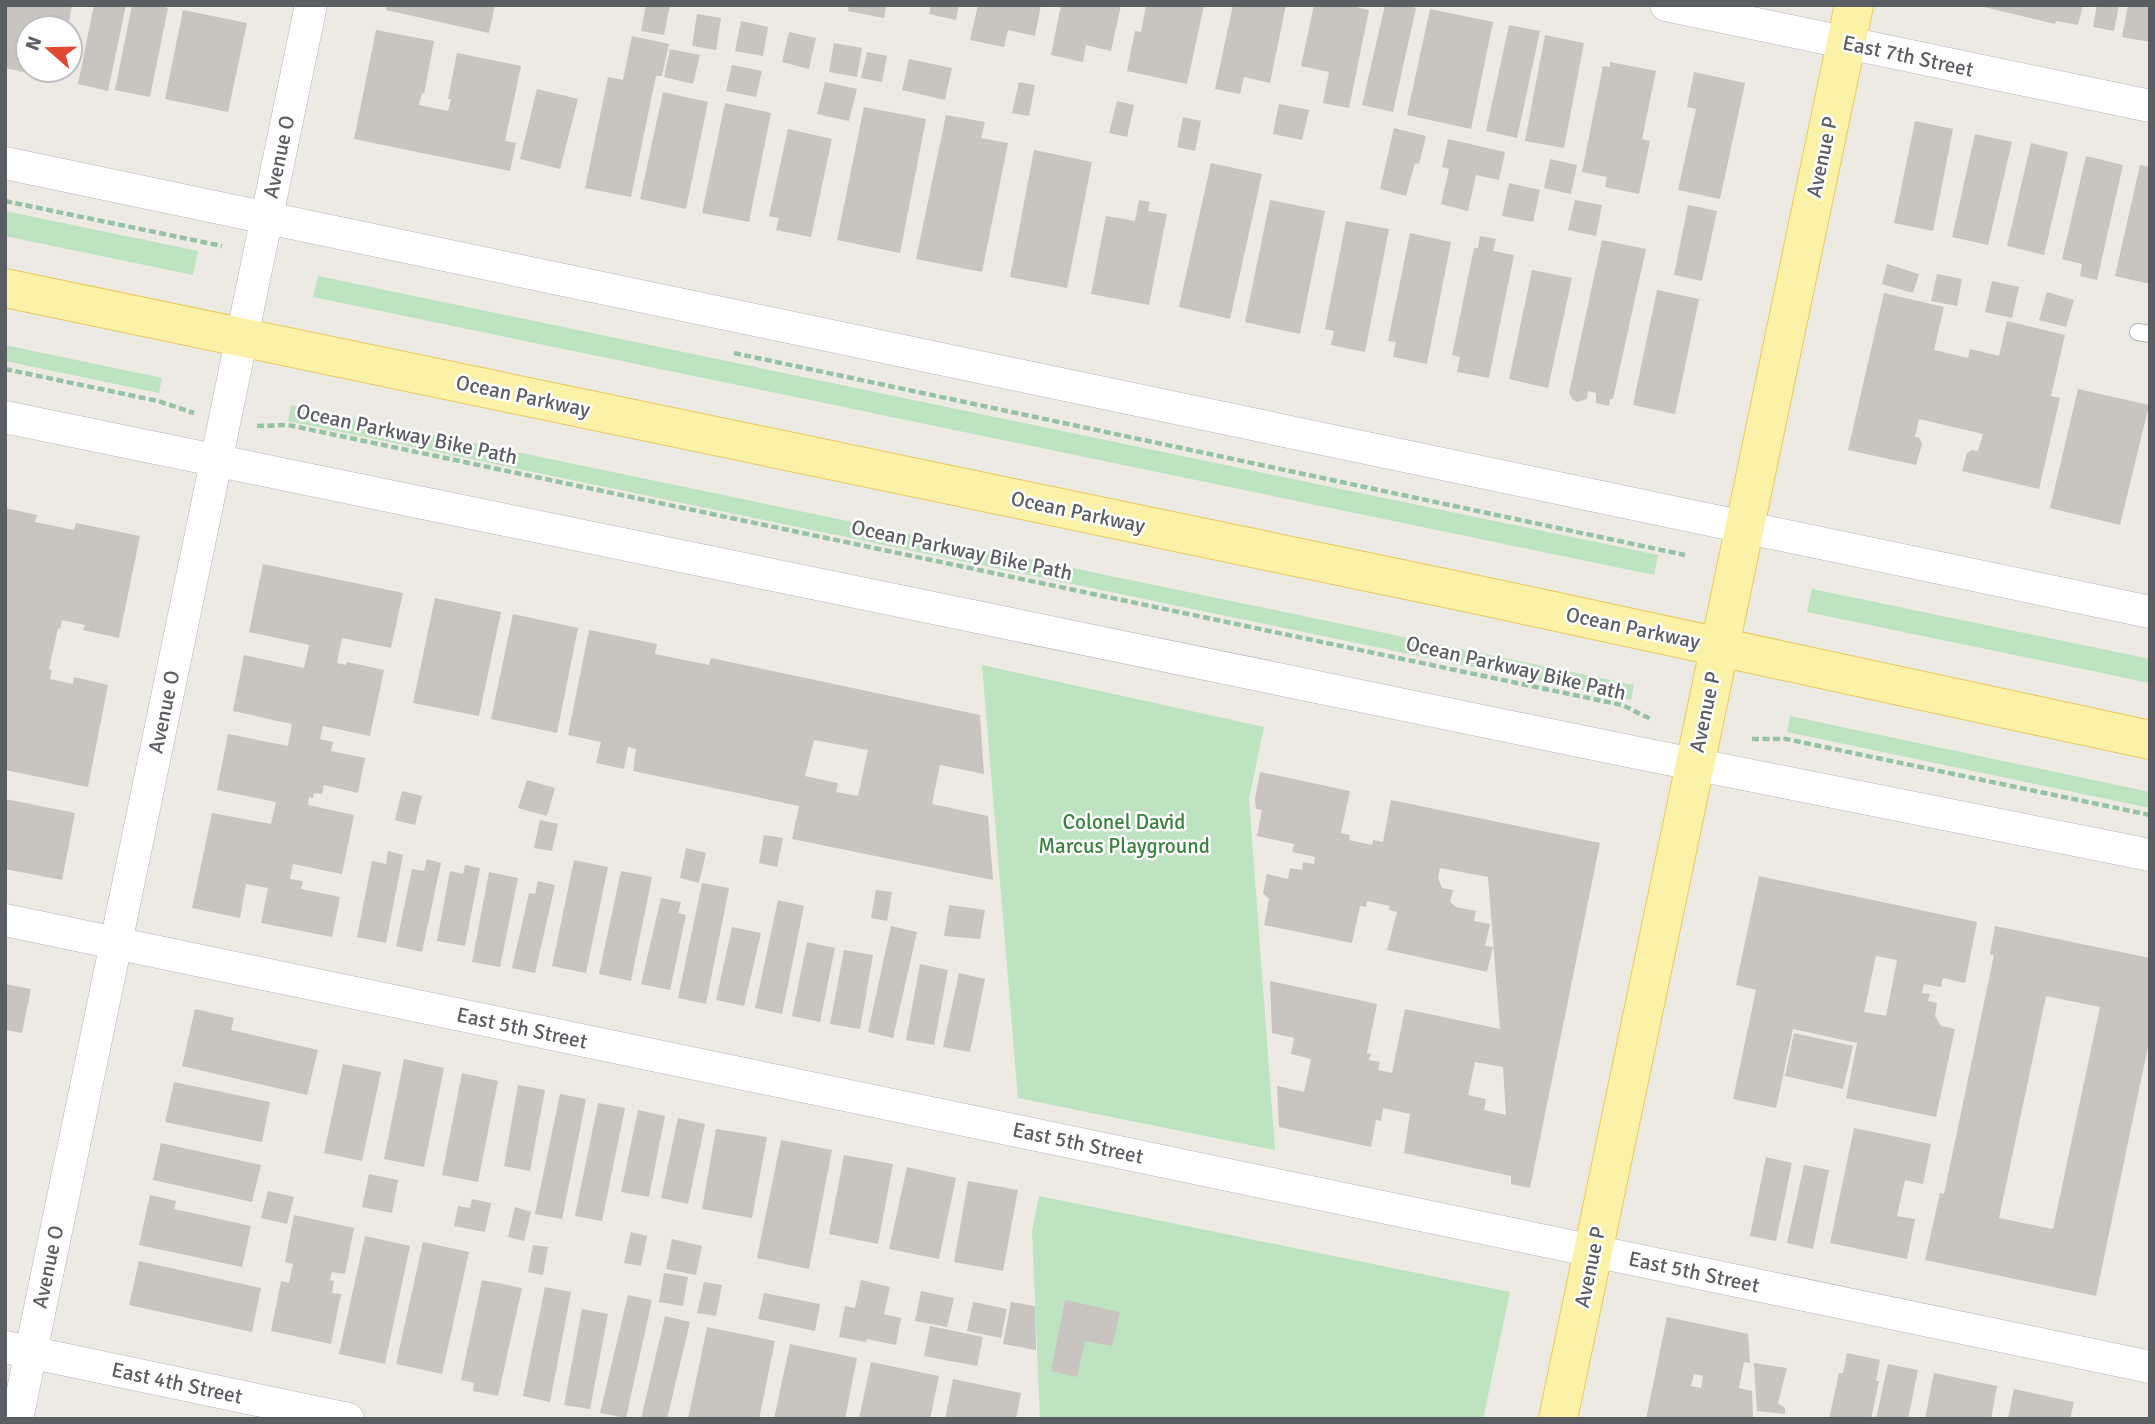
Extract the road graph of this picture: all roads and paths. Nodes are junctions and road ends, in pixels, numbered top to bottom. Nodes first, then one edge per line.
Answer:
1 (311, 5) edge
2 (1666, 5) edge
3 (1854, 5) edge
4 (1846, 43) junction
5 (2150, 106) edge
6 (5, 163) edge
7 (5, 201) edge
8 (267, 216) junction
9 (222, 246) dead end
10 (5, 288) edge
11 (242, 338) junction
12 (732, 353) dead end
13 (5, 369) edge
14 (188, 412) dead end
15 (5, 417) edge
16 (262, 427) dead end
17 (216, 461) junction
18 (1745, 528) junction
19 (1685, 555) dead end
20 (2150, 612) edge
21 (1720, 647) junction
22 (1652, 719) dead end
23 (1752, 739) dead end
24 (2150, 740) edge
25 (1694, 764) junction
26 (2150, 815) edge
27 (2150, 855) edge
28 (5, 920) edge
29 (116, 943) junction
30 (1593, 1251) junction
31 (18, 1350) edge
32 (2150, 1367) edge
33 (17, 1419) edge
34 (348, 1419) edge
35 (1558, 1419) edge

1 - 8 street, Avenue O
2 - 4 street, East 7th Street
3 - 4 main road, Avenue P
4 - 5 street, East 7th Street
4 - 18 main road, Avenue P
6 - 8 street
7 - 9 path
8 - 11 street, Avenue O
8 - 18 street
10 - 11 main road, Ocean Parkway
11 - 17 street, Avenue O
11 - 21 main road, Ocean Parkway
12 - 19 path
13 - 14 path
15 - 17 street
16 - 22 path, Ocean Parkway Bike Path
17 - 25 street
17 - 29 street, Avenue O
18 - 20 street
18 - 21 main road, Avenue P
21 - 24 main road, Ocean Parkway
21 - 25 main road, Avenue P
23 - 26 path
25 - 27 street
25 - 30 main road, Avenue P
28 - 29 street, East 5th Street
29 - 30 street, East 5th Street
29 - 31 street, Avenue O
30 - 32 street, East 5th Street
30 - 35 main road, Avenue P
31 - 33 street, Avenue O
31 - 34 street, East 4th Street

